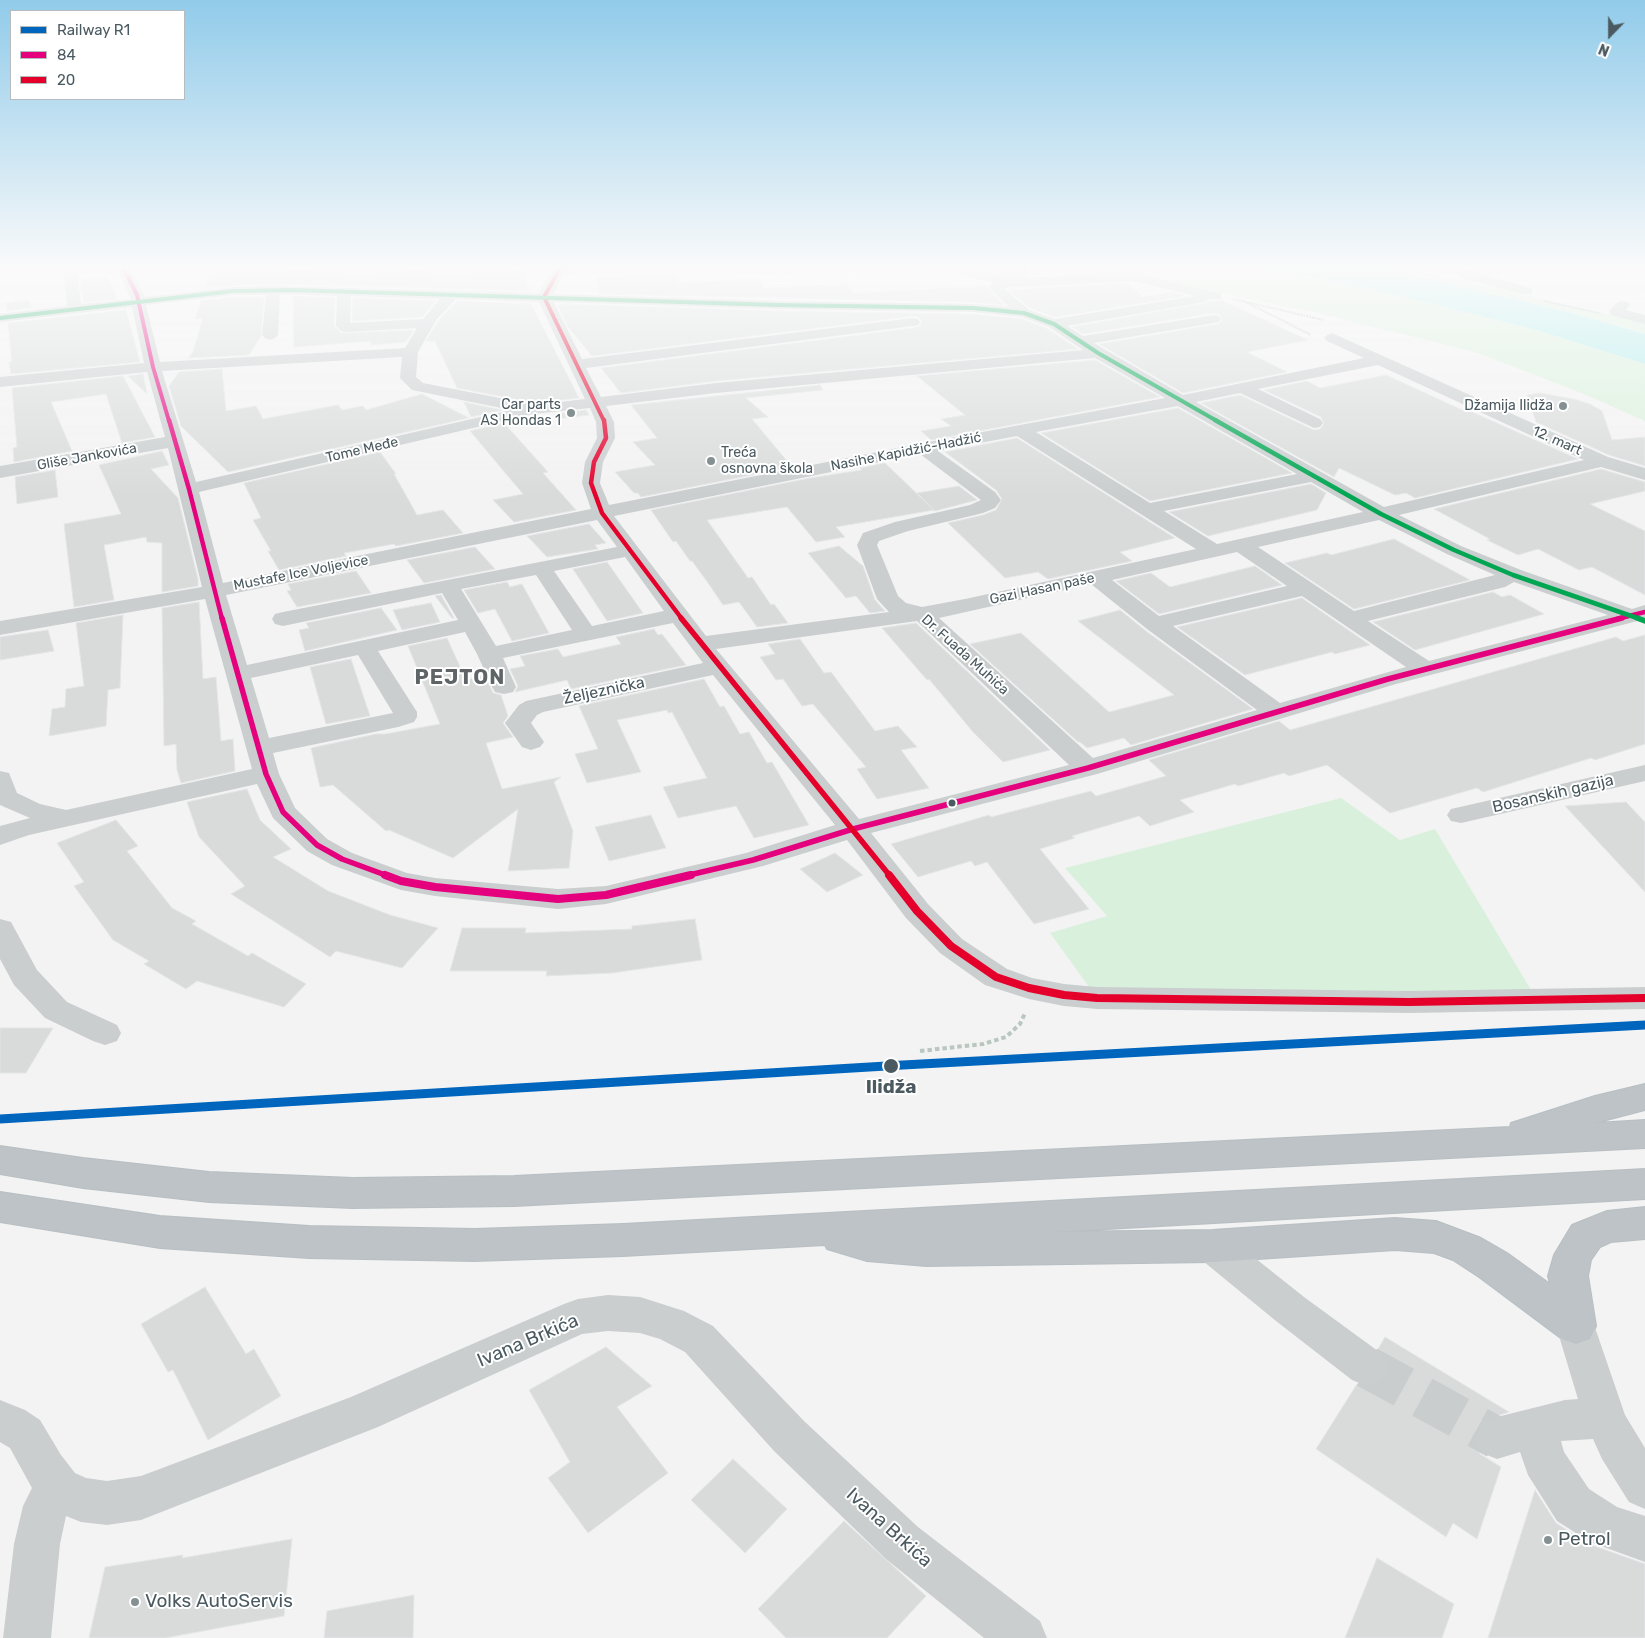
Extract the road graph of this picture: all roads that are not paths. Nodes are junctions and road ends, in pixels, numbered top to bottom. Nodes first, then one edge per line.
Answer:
1 (147, 343) edge
2 (415, 343) edge
3 (568, 343) edge
4 (736, 343) edge
5 (1085, 343) edge
6 (1343, 343) edge
7 (167, 348) dead end
8 (148, 349) junction
9 (410, 352) junction
10 (1098, 352) junction
11 (1378, 360) junction
12 (578, 364) junction
13 (152, 367) junction
14 (0, 382) edge
15 (1242, 388) junction
16 (1182, 400) junction
17 (597, 403) junction
18 (536, 410) junction
19 (1314, 423) dead end
20 (1020, 430) junction
21 (175, 441) junction
22 (923, 448) junction
23 (1602, 461) junction
24 (0, 472) edge
25 (1645, 474) edge
26 (1314, 476) junction
27 (189, 490) junction
28 (1147, 509) junction
29 (602, 514) junction
30 (1381, 514) junction
31 (1241, 545) junction
32 (631, 550) junction
33 (1214, 551) junction
34 (541, 567) junction
35 (1513, 575) junction
36 (1095, 577) junction
37 (448, 585) junction
38 (1306, 588) junction
39 (214, 591) junction
40 (922, 614) junction
41 (679, 615) junction
42 (1640, 616) edge
43 (1352, 618) junction
44 (283, 619) dead end
45 (471, 624) junction
46 (1154, 624) junction
47 (0, 628) edge
48 (587, 635) junction
49 (700, 644) junction
50 (364, 647) junction
51 (489, 654) junction
52 (719, 667) junction
53 (1425, 669) junction
54 (238, 674) junction
55 (504, 687) dead end
56 (1276, 712) junction
57 (531, 742) dead end
58 (259, 748) junction
59 (1088, 768) junction
60 (266, 774) junction
61 (1639, 782) edge
62 (2, 794) edge
63 (1461, 815) dead end
64 (66, 818) junction
65 (853, 828) junction
66 (0, 836) edge
67 (0, 929) edge
68 (1645, 998) edge
69 (104, 1034) dead end
70 (1645, 1097) edge
71 (1645, 1134) edge
72 (1498, 1142) junction
73 (0, 1160) edge
74 (1645, 1184) edge
75 (0, 1207) edge
76 (1645, 1223) edge
77 (810, 1230) junction
78 (1212, 1246) junction
79 (1576, 1326) junction
80 (1367, 1366) tunnel mouth
81 (1605, 1418) junction
82 (0, 1420) edge
83 (1645, 1486) edge
84 (59, 1488) junction
85 (1645, 1538) edge
86 (26, 1638) edge
87 (1023, 1638) edge

1 - 8 street
2 - 9 street
3 - 12 street
4 - 12 street
5 - 10 street
6 - 11 street, 12. mart
7 - 8 street
8 - 13 street
9 - 13 street
9 - 18 street
10 - 16 street
10 - 17 street
11 - 15 street
11 - 23 street, 12. mart
12 - 17 street
13 - 14 street
13 - 21 street
15 - 16 street
15 - 19 street
16 - 20 street, Nasihe Kapidžić-Hadžić
16 - 26 street
17 - 18 street
17 - 29 street
18 - 27 street, Tome Međe
20 - 22 street, Nasihe Kapidžić-Hadžić
20 - 28 street
21 - 24 street, Gliše Jankovića
21 - 27 street
22 - 29 street, Nasihe Kapidžić-Hadžić
22 - 40 street, Dr. Fuada Muhića
23 - 25 street
23 - 30 street, 12. mart
26 - 28 street
26 - 30 street
27 - 39 street
28 - 33 street
29 - 32 street
29 - 39 street, Mustafe Ice Voljevice
30 - 31 street, Gazi Hasan paše
30 - 35 street
31 - 33 street, Gazi Hasan paše
31 - 38 street
32 - 34 street
32 - 41 street
33 - 36 street, Gazi Hasan paše
34 - 37 street
34 - 48 street
35 - 42 street
35 - 43 street
36 - 40 street, Gazi Hasan paše
36 - 46 street
37 - 44 street
37 - 45 street
38 - 43 street
38 - 46 street
39 - 47 street, Mustafe Ice Voljevice
39 - 54 street
40 - 49 street, Gazi Hasan paše
40 - 59 street, Dr. Fuada Muhića
41 - 48 street
41 - 49 street
42 - 53 street
43 - 53 street
45 - 50 street
45 - 51 street
46 - 56 street
48 - 51 street
49 - 52 street
50 - 54 street
50 - 58 street
51 - 55 street
52 - 57 street, Željeznička
52 - 65 street
53 - 56 street
54 - 58 street
56 - 59 street
58 - 60 street
59 - 65 street
60 - 64 street
60 - 65 street
61 - 63 street, Bosanskih gazija
62 - 64 street
64 - 66 street
65 - 68 street
67 - 69 street
70 - 72 highway
71 - 72 highway
72 - 73 highway
74 - 77 highway
75 - 77 highway
76 - 79 highway
77 - 78 highway
78 - 79 highway
78 - 80 street
79 - 81 street
81 - 83 street
81 - 85 street
82 - 84 street, Ivana Brkića
84 - 86 street
84 - 87 street, Ivana Brkića

